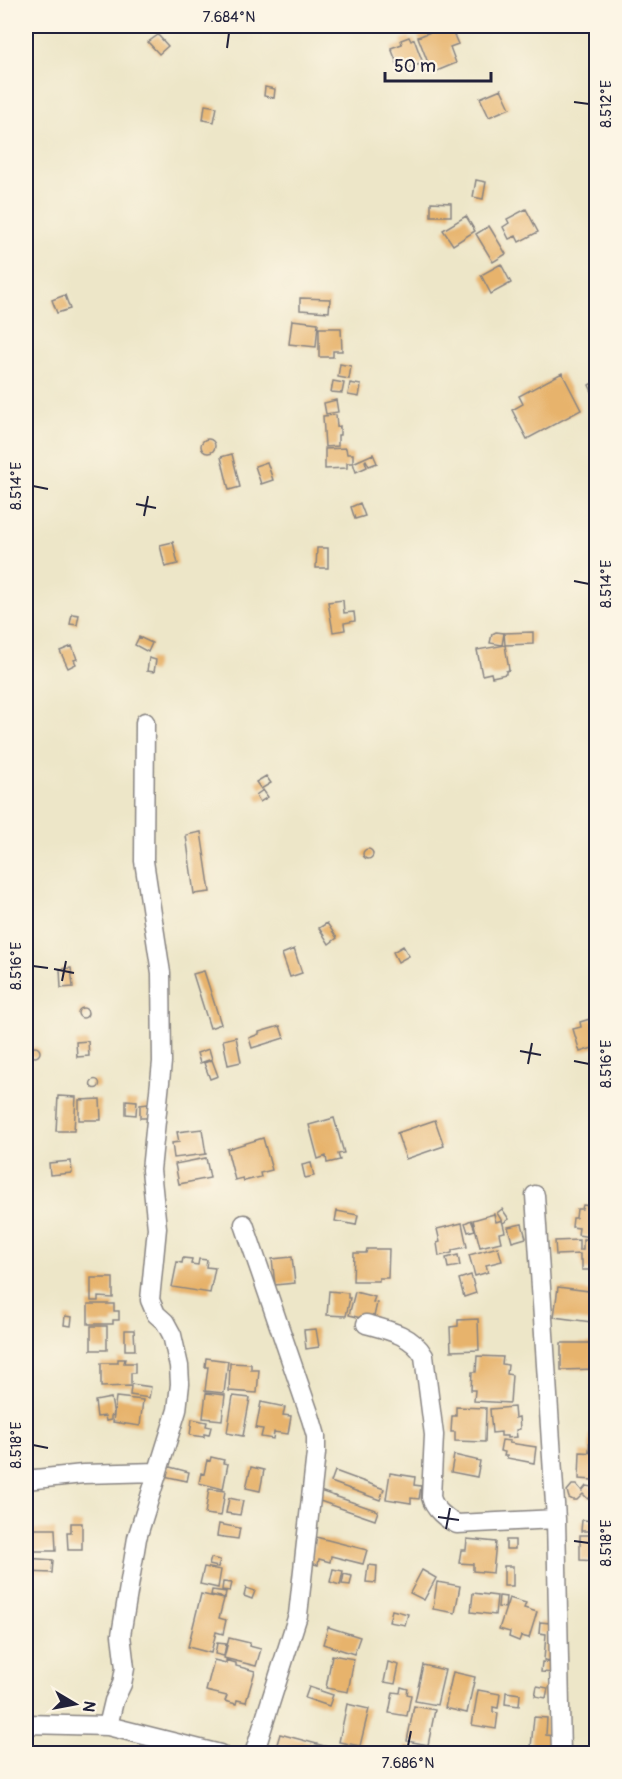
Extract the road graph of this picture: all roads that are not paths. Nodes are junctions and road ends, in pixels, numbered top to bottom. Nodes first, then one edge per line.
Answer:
1 (145, 722) dead end
2 (535, 1195) dead end
3 (244, 1224) dead end
4 (366, 1324) dead end
5 (158, 1472) junction
6 (26, 1480) edge
7 (556, 1519) junction
8 (26, 1724) edge
9 (108, 1726) junction
10 (220, 1754) edge
11 (254, 1754) edge
12 (561, 1754) edge

1 - 5 street
2 - 7 street
3 - 11 street
4 - 7 street
5 - 6 street
5 - 9 street
7 - 12 street
8 - 9 street
9 - 10 street

